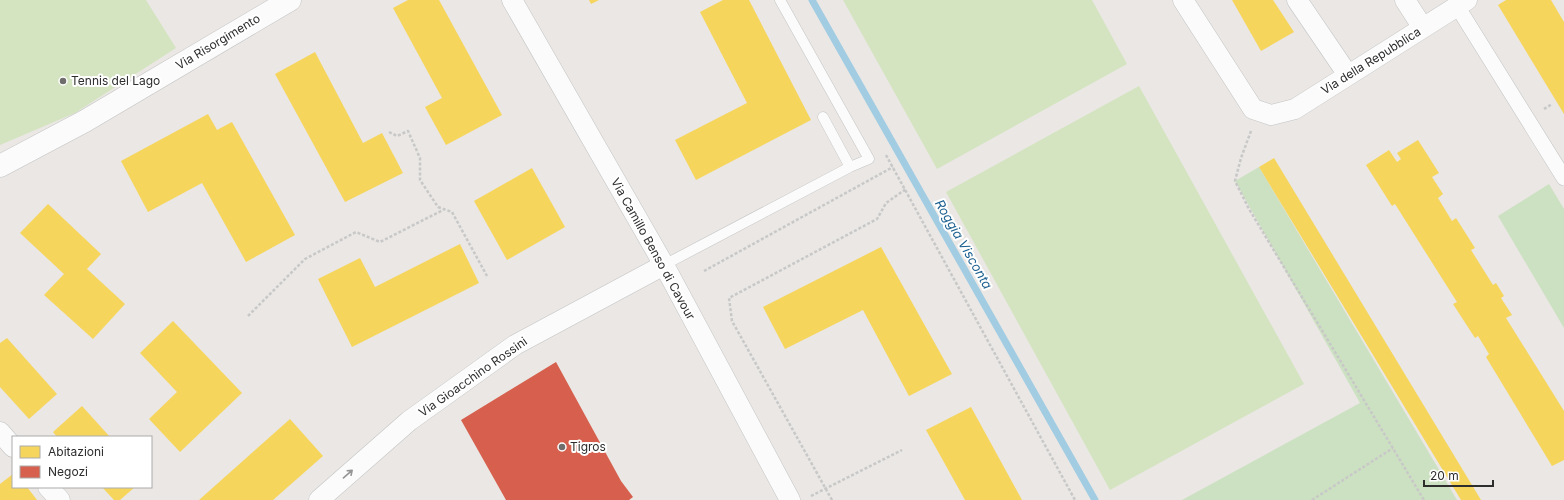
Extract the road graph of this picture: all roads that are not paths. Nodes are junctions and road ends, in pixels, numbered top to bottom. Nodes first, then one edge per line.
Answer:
1 (290, 0) edge
2 (512, 0) edge
3 (780, 0) edge
4 (1183, 0) edge
5 (1298, 0) edge
6 (1405, 0) edge
7 (1462, 3) edge
8 (1423, 28) junction
9 (1348, 75) junction
10 (823, 117) dead end
11 (0, 166) edge
12 (850, 167) junction
13 (1564, 178) edge
14 (664, 265) junction
15 (0, 432) edge
16 (12, 446) edge
17 (49, 488) edge
18 (60, 500) edge
19 (319, 500) edge
20 (790, 500) edge

1 - 11 street, Via Risorgimento
2 - 14 street, Via Camillo Benso di Cavour
3 - 12 lane
4 - 9 street, Via della Repubblica
5 - 9 street
6 - 8 street
7 - 8 street, Via della Repubblica
7 - 13 street
8 - 9 street, Via della Repubblica
10 - 12 lane
12 - 14 lane
19 -> 14 street, Via Gioacchino Rossini
14 - 20 street, Via Camillo Benso di Cavour
15 - 16 street
17 - 18 street

